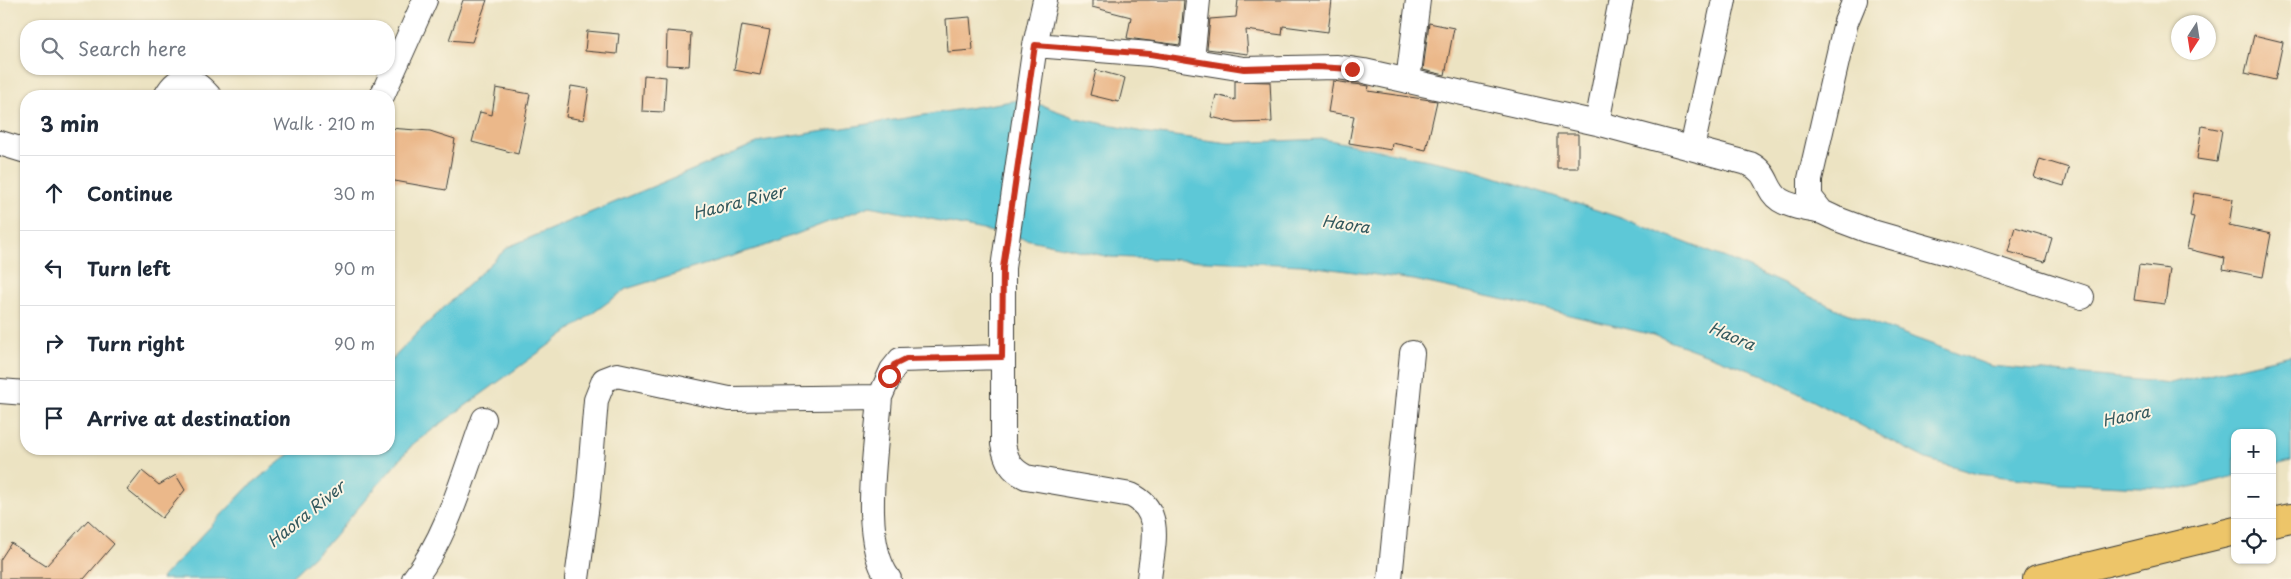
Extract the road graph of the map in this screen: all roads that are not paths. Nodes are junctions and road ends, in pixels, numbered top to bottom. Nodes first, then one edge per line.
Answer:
1 (424, 0) edge
2 (1045, 0) edge
3 (1198, 0) edge
4 (1418, 0) edge
5 (1621, 0) edge
6 (1724, 0) edge
7 (1855, 0) edge
8 (1035, 45) junction
9 (1192, 60) junction
10 (395, 66) edge
11 (391, 75) edge
12 (1408, 81) junction
13 (169, 90) edge
14 (203, 90) edge
15 (385, 90) edge
16 (1597, 122) junction
17 (0, 144) edge
18 (1692, 148) junction
19 (20, 149) edge
20 (1822, 212) junction
21 (2082, 297) dead end
22 (1412, 353) dead end
23 (1002, 357) junction
24 (0, 391) edge
25 (20, 393) edge
26 (880, 397) junction
27 (484, 419) dead end
28 (2291, 518) edge
29 (2276, 521) edge
30 (2231, 532) edge
31 (414, 579) edge
32 (577, 579) edge
33 (889, 579) edge
34 (1150, 579) edge
35 (1390, 579) edge
36 (2037, 579) edge

1 - 10 street
2 - 8 street
3 - 9 street
4 - 12 street
5 - 16 street
6 - 18 street
7 - 20 street
8 - 9 street
8 - 23 street
9 - 12 street
11 - 15 street
12 - 16 street
13 - 14 street
16 - 18 street
17 - 19 street
18 - 20 street
20 - 21 street
22 - 35 street
23 - 26 street
23 - 34 street
24 - 25 street
26 - 32 street
26 - 33 street
27 - 31 street
28 - 29 main road
30 - 36 main road

